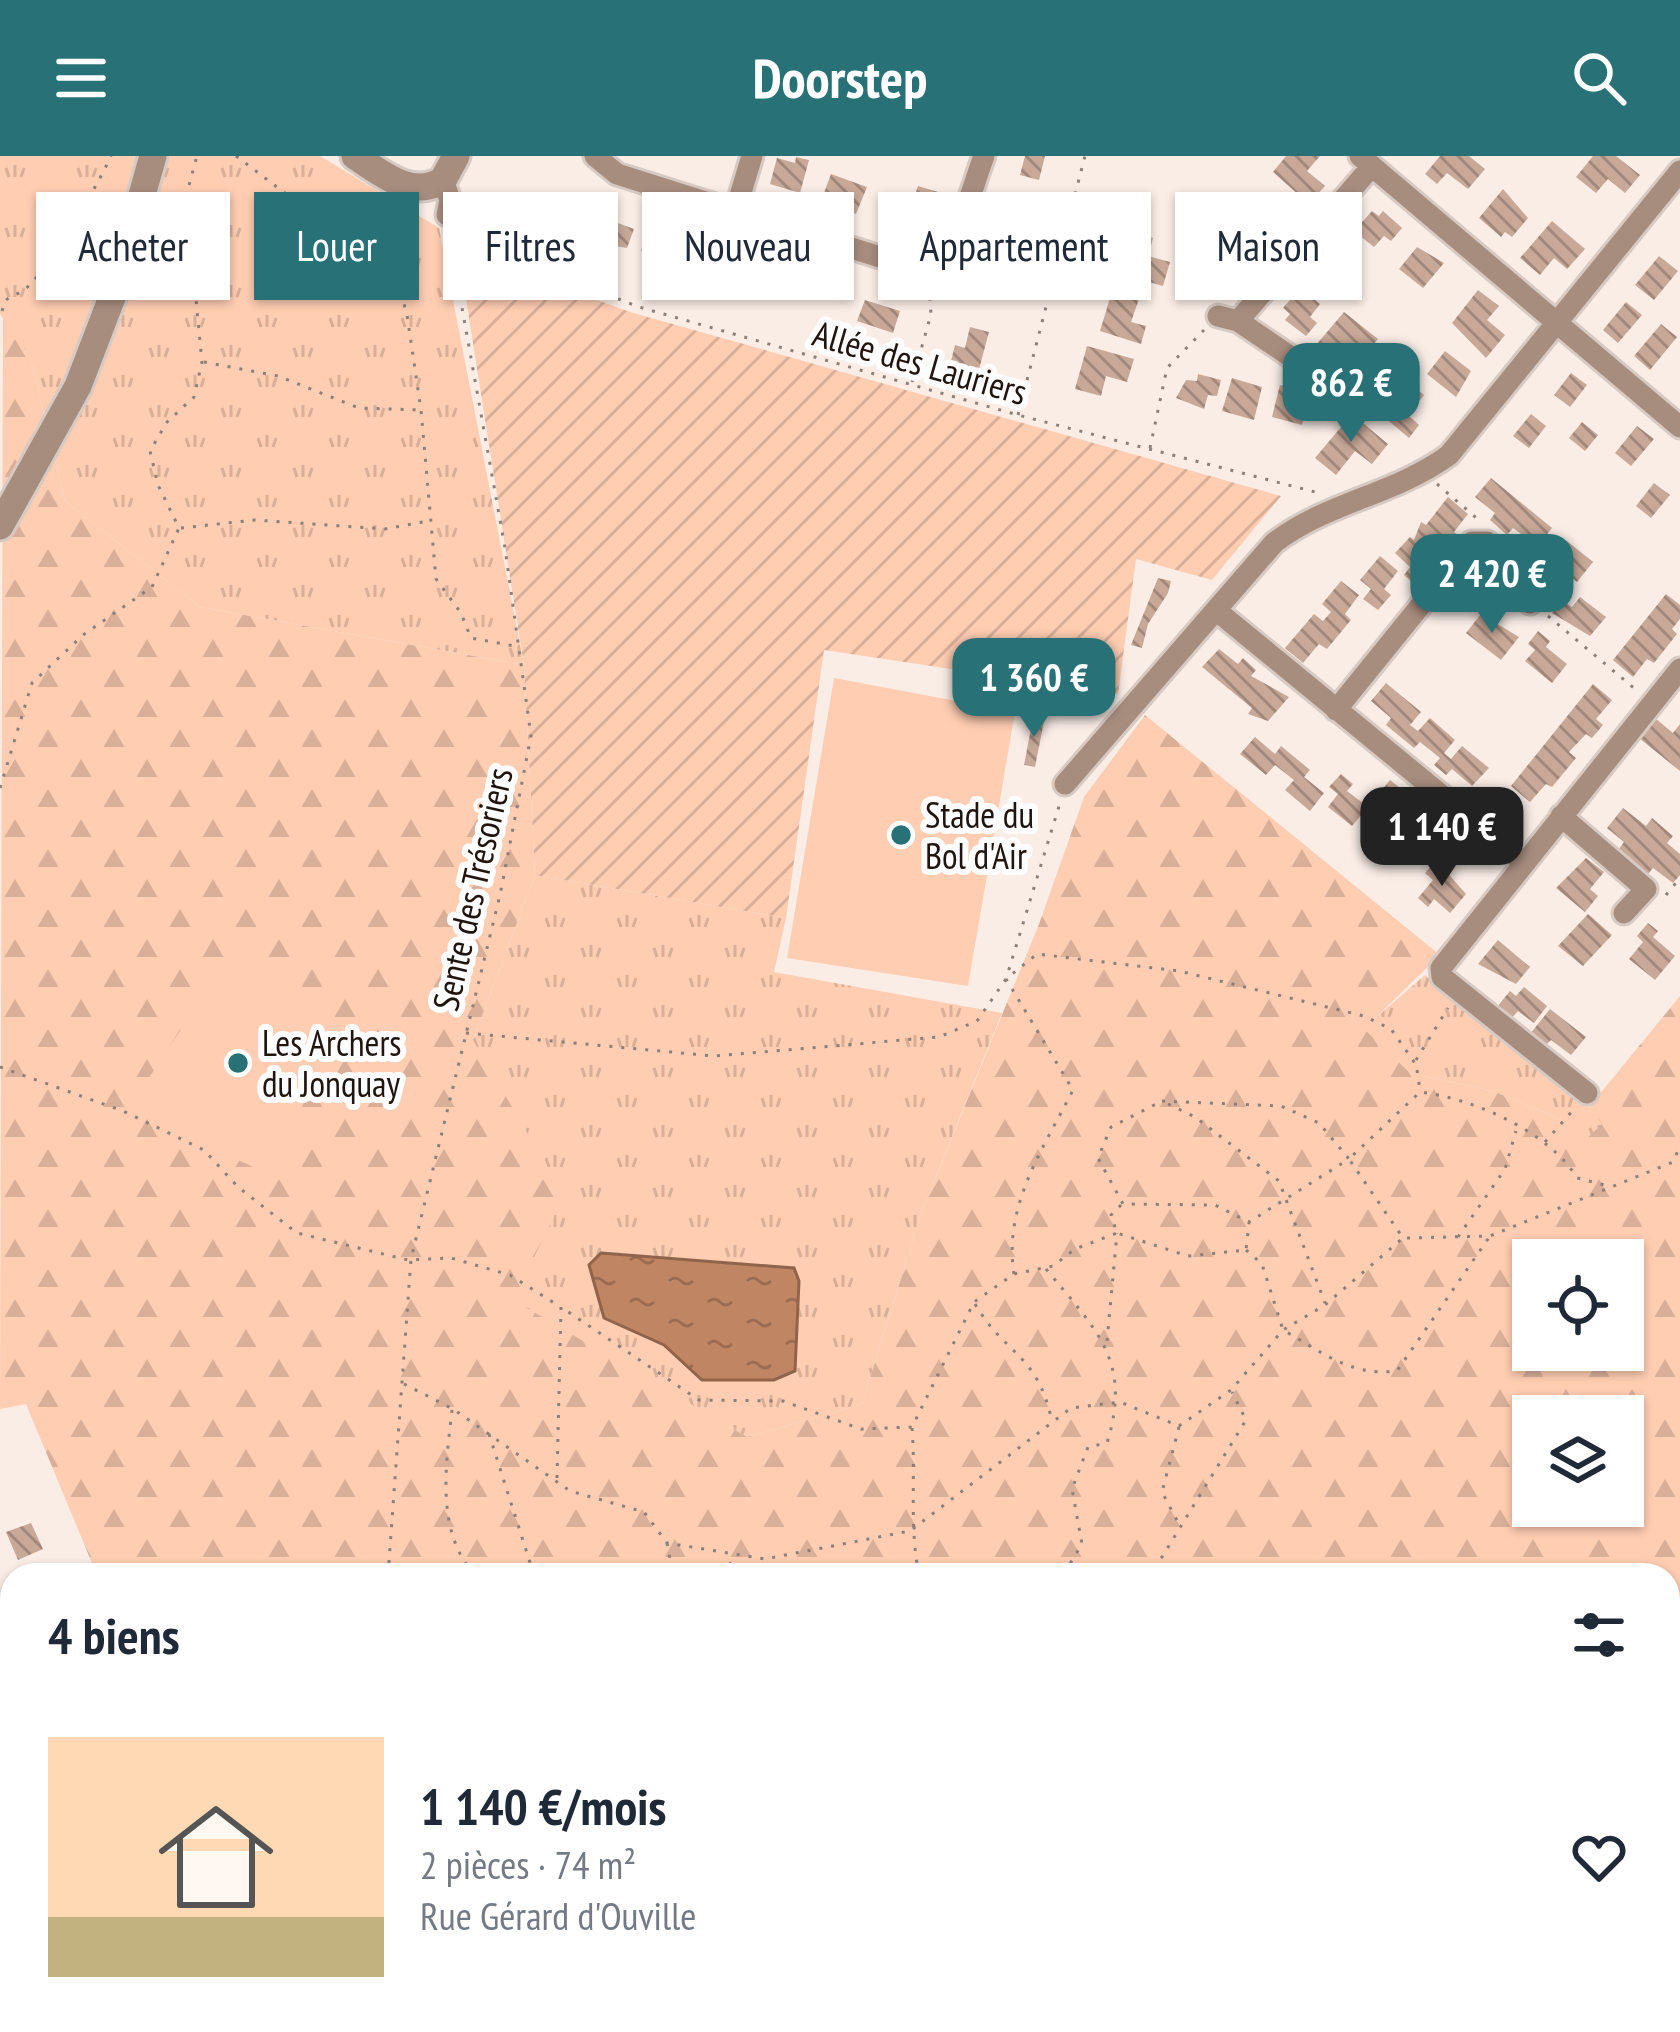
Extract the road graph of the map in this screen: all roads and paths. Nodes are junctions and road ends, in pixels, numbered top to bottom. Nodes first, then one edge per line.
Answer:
1 (111, 156) edge
2 (153, 156) edge
3 (197, 156) edge
4 (236, 156) edge
5 (355, 156) edge
6 (595, 156) edge
7 (752, 156) edge
8 (984, 156) edge
9 (1085, 156) edge
10 (1366, 161) edge
11 (1680, 171) edge
12 (449, 190) edge
13 (678, 192) edge
14 (741, 192) edge
15 (854, 248) edge
16 (930, 300) edge
17 (1, 311) edge
18 (1228, 319) junction
19 (1554, 325) junction
20 (202, 362) junction
21 (1306, 368) dead end
22 (911, 386) junction
23 (421, 410) junction
24 (1018, 415) junction
25 (1680, 427) edge
26 (1149, 450) junction
27 (1433, 480) dead end
28 (1329, 494) dead end
29 (428, 521) junction
30 (0, 526) edge
31 (1486, 526) dead end
32 (179, 528) junction
33 (1539, 610) joint
34 (1217, 611) junction
35 (521, 648) junction
36 (1676, 681) edge
37 (1646, 698) dead end
38 (1336, 710) junction
39 (1065, 784) joint
40 (0, 788) edge
41 (1561, 816) junction
42 (1522, 862) junction
43 (1680, 878) edge
44 (1664, 897) dead end
45 (1624, 914) dead end
46 (1006, 980) junction
47 (1460, 991) junction
48 (464, 1033) junction
49 (1417, 1066) junction
50 (0, 1067) edge
51 (1420, 1092) junction
52 (1587, 1093) joint
53 (1162, 1101) junction
54 (1517, 1129) junction
55 (1544, 1144) junction
56 (1680, 1146) edge
57 (1349, 1159) junction
58 (1612, 1187) junction
59 (1286, 1198) junction
60 (1123, 1204) junction
61 (1249, 1222) junction
62 (1117, 1233) junction
63 (1490, 1236) junction
64 (1458, 1237) junction
65 (1403, 1238) junction
66 (1246, 1250) junction
67 (411, 1259) junction
68 (1044, 1267) junction
69 (1014, 1274) junction
70 (974, 1303) junction
71 (1325, 1305) junction
72 (561, 1306) junction
73 (1283, 1330) junction
74 (1107, 1343) junction
75 (404, 1384) junction
76 (1231, 1390) junction
77 (1120, 1402) junction
78 (453, 1409) junction
79 (1052, 1420) junction
80 (1179, 1426) junction
81 (912, 1427) junction
82 (488, 1432) junction
83 (557, 1481) junction
84 (1180, 1526) junction
85 (910, 1531) junction
86 (667, 1543) junction
87 (735, 1556) junction
88 (389, 1563) edge
89 (469, 1563) edge
90 (530, 1563) edge
91 (671, 1563) edge
92 (731, 1563) edge
93 (917, 1563) edge
94 (1071, 1563) edge
95 (1153, 1563) edge

1 - 17 path
2 - 30 street
3 - 20 path
4 - 23 path
5 - 12 street
6 - 13 street
7 - 14 street
8 - 15 street
9 - 24 path
10 - 18 street
10 - 19 street
11 - 19 street
12 - 22 path, Allée des Lauriers
12 - 35 path, Sente des Trésoriers
16 - 22 path
18 - 21 street
18 - 26 path
19 - 25 street
19 - 34 street
20 - 23 path
20 - 32 path
22 - 24 path, Allée des Lauriers
23 - 29 path
24 - 26 path, Allée des Lauriers
26 - 28 path, Allée des Lauriers
27 - 31 path
29 - 32 path
29 - 35 path
32 - 40 path
33 - 37 path
33 - 38 street
34 - 38 street
34 - 39 street
35 - 48 path, Sente des Trésoriers
36 - 41 street
38 - 42 street
39 - 46 path
41 - 42 street
41 - 45 street
42 - 47 street
43 - 44 path
46 - 48 path
46 - 49 path
46 - 69 path
47 - 49 path
47 - 52 street
48 - 67 path, Sente des Trésoriers
49 - 51 path
50 - 67 path
51 - 54 path
51 - 57 path
52 - 55 path
53 - 57 path
53 - 59 path
53 - 60 path
54 - 55 path
54 - 64 path
55 - 58 path
56 - 58 path
57 - 59 path
57 - 65 path
58 - 63 path
59 - 61 path
59 - 71 path
60 - 61 path
60 - 62 path
61 - 66 path
62 - 66 path
62 - 68 path
62 - 74 path
63 - 64 path
63 - 73 path
64 - 65 path
65 - 71 path
66 - 73 path
67 - 72 path
67 - 75 path, Sente des Trésoriers
68 - 69 path
68 - 74 path
69 - 70 path
70 - 79 path
70 - 81 path
71 - 73 path
72 - 81 path
72 - 83 path
73 - 76 path
74 - 77 path
75 - 78 path
75 - 88 path, Sente des Trésoriers
76 - 80 path
76 - 84 path
77 - 79 path
77 - 80 path
77 - 94 path
78 - 82 path
78 - 89 path
79 - 85 path
80 - 84 path
81 - 85 path
82 - 83 path
82 - 90 path
83 - 86 path
84 - 95 path
85 - 87 path
85 - 93 path
86 - 87 path
86 - 91 path
87 - 92 path

